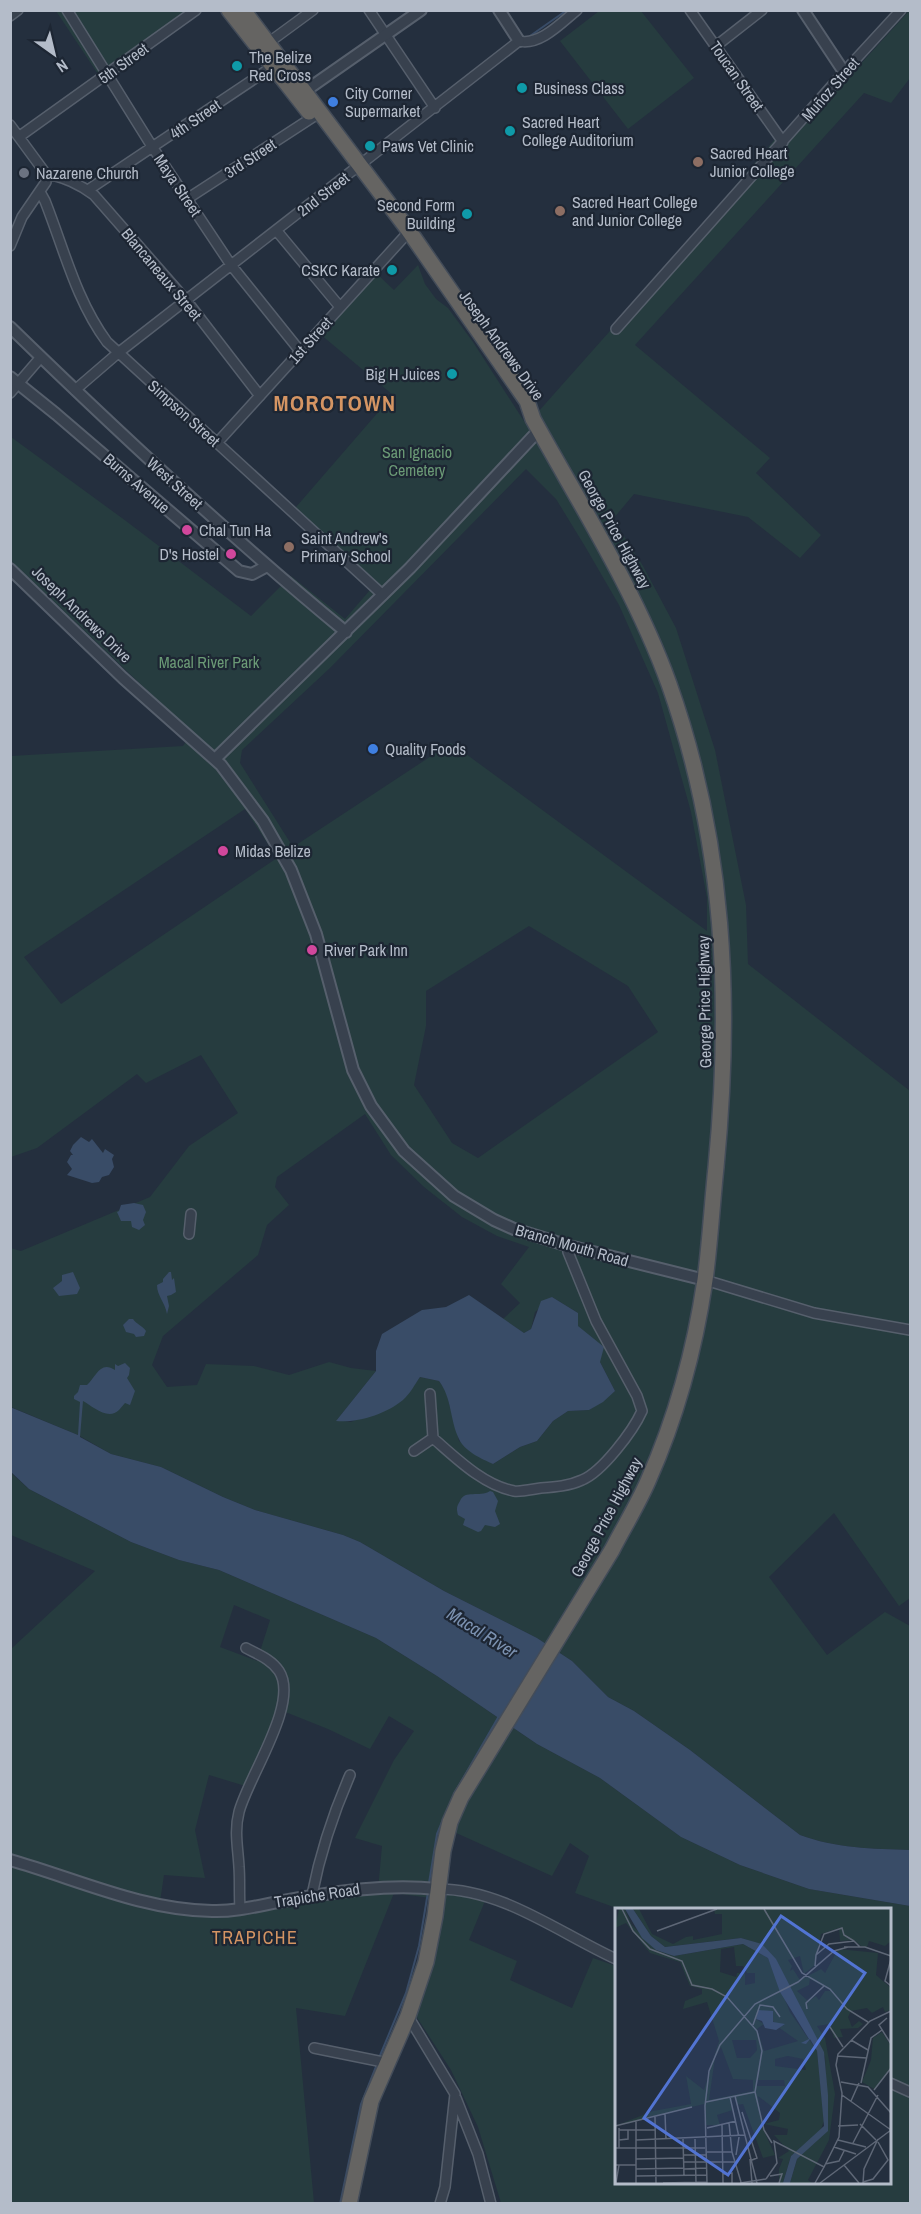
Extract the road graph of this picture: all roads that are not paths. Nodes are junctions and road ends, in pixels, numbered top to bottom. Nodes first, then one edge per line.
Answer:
1 (18, 10) edge
2 (67, 10) edge
3 (196, 10) edge
4 (229, 10) edge
5 (243, 10) edge
6 (313, 10) edge
7 (369, 10) edge
8 (421, 10) edge
9 (499, 10) edge
10 (577, 10) edge
11 (690, 10) edge
12 (762, 10) edge
13 (802, 10) edge
14 (901, 10) edge
15 (10, 16) edge
16 (386, 35) junction
17 (519, 41) junction
18 (268, 43) junction
19 (716, 46) junction
20 (272, 66) junction
21 (844, 72) junction
22 (106, 74) junction
23 (305, 91) junction
24 (435, 108) junction
25 (313, 117) junction
26 (10, 125) edge
27 (20, 136) junction
28 (783, 142) junction
29 (153, 147) junction
30 (357, 168) junction
31 (46, 174) junction
32 (88, 190) junction
33 (40, 192) junction
34 (187, 199) junction
35 (276, 231) junction
36 (404, 237) junction
37 (10, 246) edge
38 (231, 265) junction
39 (186, 300) junction
40 (340, 307) junction
41 (10, 327) edge
42 (616, 329) dead end
43 (300, 351) junction
44 (118, 353) junction
45 (41, 357) junction
46 (15, 380) edge
47 (75, 390) junction
48 (10, 393) edge
49 (260, 396) junction
50 (532, 416) junction
51 (539, 430) junction
52 (217, 443) junction
53 (267, 566) junction
54 (10, 569) edge
55 (383, 595) junction
56 (346, 632) junction
57 (215, 759) junction
58 (191, 1214) dead end
59 (189, 1234) dead end
60 (569, 1246) junction
61 (705, 1280) junction
62 (910, 1330) edge
63 (430, 1394) dead end
64 (433, 1438) junction
65 (414, 1450) dead end
66 (246, 1648) dead end
67 (350, 1775) dead end
68 (10, 1860) edge
69 (438, 1889) junction
70 (312, 1895) junction
71 (240, 1908) junction
72 (615, 1959) edge
73 (408, 2016) junction
74 (314, 2048) dead end
75 (388, 2064) junction
76 (891, 2083) edge
77 (910, 2092) edge
78 (455, 2094) junction
79 (349, 2204) edge
80 (359, 2204) edge
81 (440, 2204) edge
82 (491, 2204) edge

1 - 15 street
2 - 22 street, Maya Street
3 - 22 street, 5th Street
4 - 20 highway, Joseph Andrews Drive
5 - 18 highway, Joseph Andrews Drive
6 - 18 street
7 - 16 street
8 - 16 street
9 - 17 street
10 - 17 street, 2nd Street
11 - 19 street, Toucan Street
12 - 19 street
13 - 21 street
14 - 21 street, Muñoz Street
16 - 23 street
16 - 24 street
17 - 24 street, 2nd Street
18 - 23 highway, Joseph Andrews Drive
19 - 28 street, Toucan Street
20 - 25 highway, Joseph Andrews Drive
20 - 29 street, 4th Street
21 - 28 street, Muñoz Street
22 - 27 street, 5th Street
22 - 29 street, Maya Street
23 - 30 highway, Joseph Andrews Drive
24 - 30 street, 2nd Street
25 - 30 highway, Joseph Andrews Drive
25 - 34 street, 3rd Street
26 - 27 street
27 - 31 street
28 - 42 street, Muñoz Street
29 - 32 street, 4th Street
29 - 34 street, Maya Street
30 - 35 street, 2nd Street
30 - 36 highway, Joseph Andrews Drive
30 - 50 highway, Joseph Andrews Drive
31 - 32 street, Blancaneaux Street
31 - 33 street
32 - 39 street, Blancaneaux Street
33 - 37 street
33 - 44 street, Simpson Street
34 - 38 street, Maya Street
35 - 38 street, 2nd Street
35 - 40 street
36 - 40 street, 1st Street
36 - 50 highway, Joseph Andrews Drive
38 - 39 street, 2nd Street
38 - 43 street, Maya Street
39 - 44 street, 2nd Street
39 - 49 street, Blancaneaux Street
40 - 43 street, 1st Street
41 - 45 street, West Street
43 - 49 street, 1st Street
44 - 47 street, 2nd Street
44 - 52 street, Simpson Street
45 - 46 street
45 - 47 street, West Street
46 - 48 street
46 - 53 street, Burns Avenue
47 - 53 street, West Street
49 - 52 street, 1st Street
50 - 51 highway, George Price Highway
51 - 55 street
51 - 61 highway, George Price Highway
52 - 55 street, Simpson Street
53 - 56 street, West Street
54 - 57 street, Joseph Andrews Drive
55 - 56 street
56 - 57 street
57 - 60 street, Branch Mouth Road
58 - 59 street
60 - 61 street, Branch Mouth Road
60 - 64 street
61 - 62 street, Branch Mouth Road
61 - 69 highway, George Price Highway
63 - 64 street
64 - 65 street
66 - 71 street
67 - 70 street
68 - 71 street, Trapiche Road
69 - 70 street, Trapiche Road
69 - 72 street, Trapiche Road
69 - 73 highway
70 - 71 street, Trapiche Road
73 - 75 highway
73 - 78 street
74 - 75 street
75 - 79 highway
75 - 80 highway
76 - 77 street
78 - 81 street
78 - 82 street

